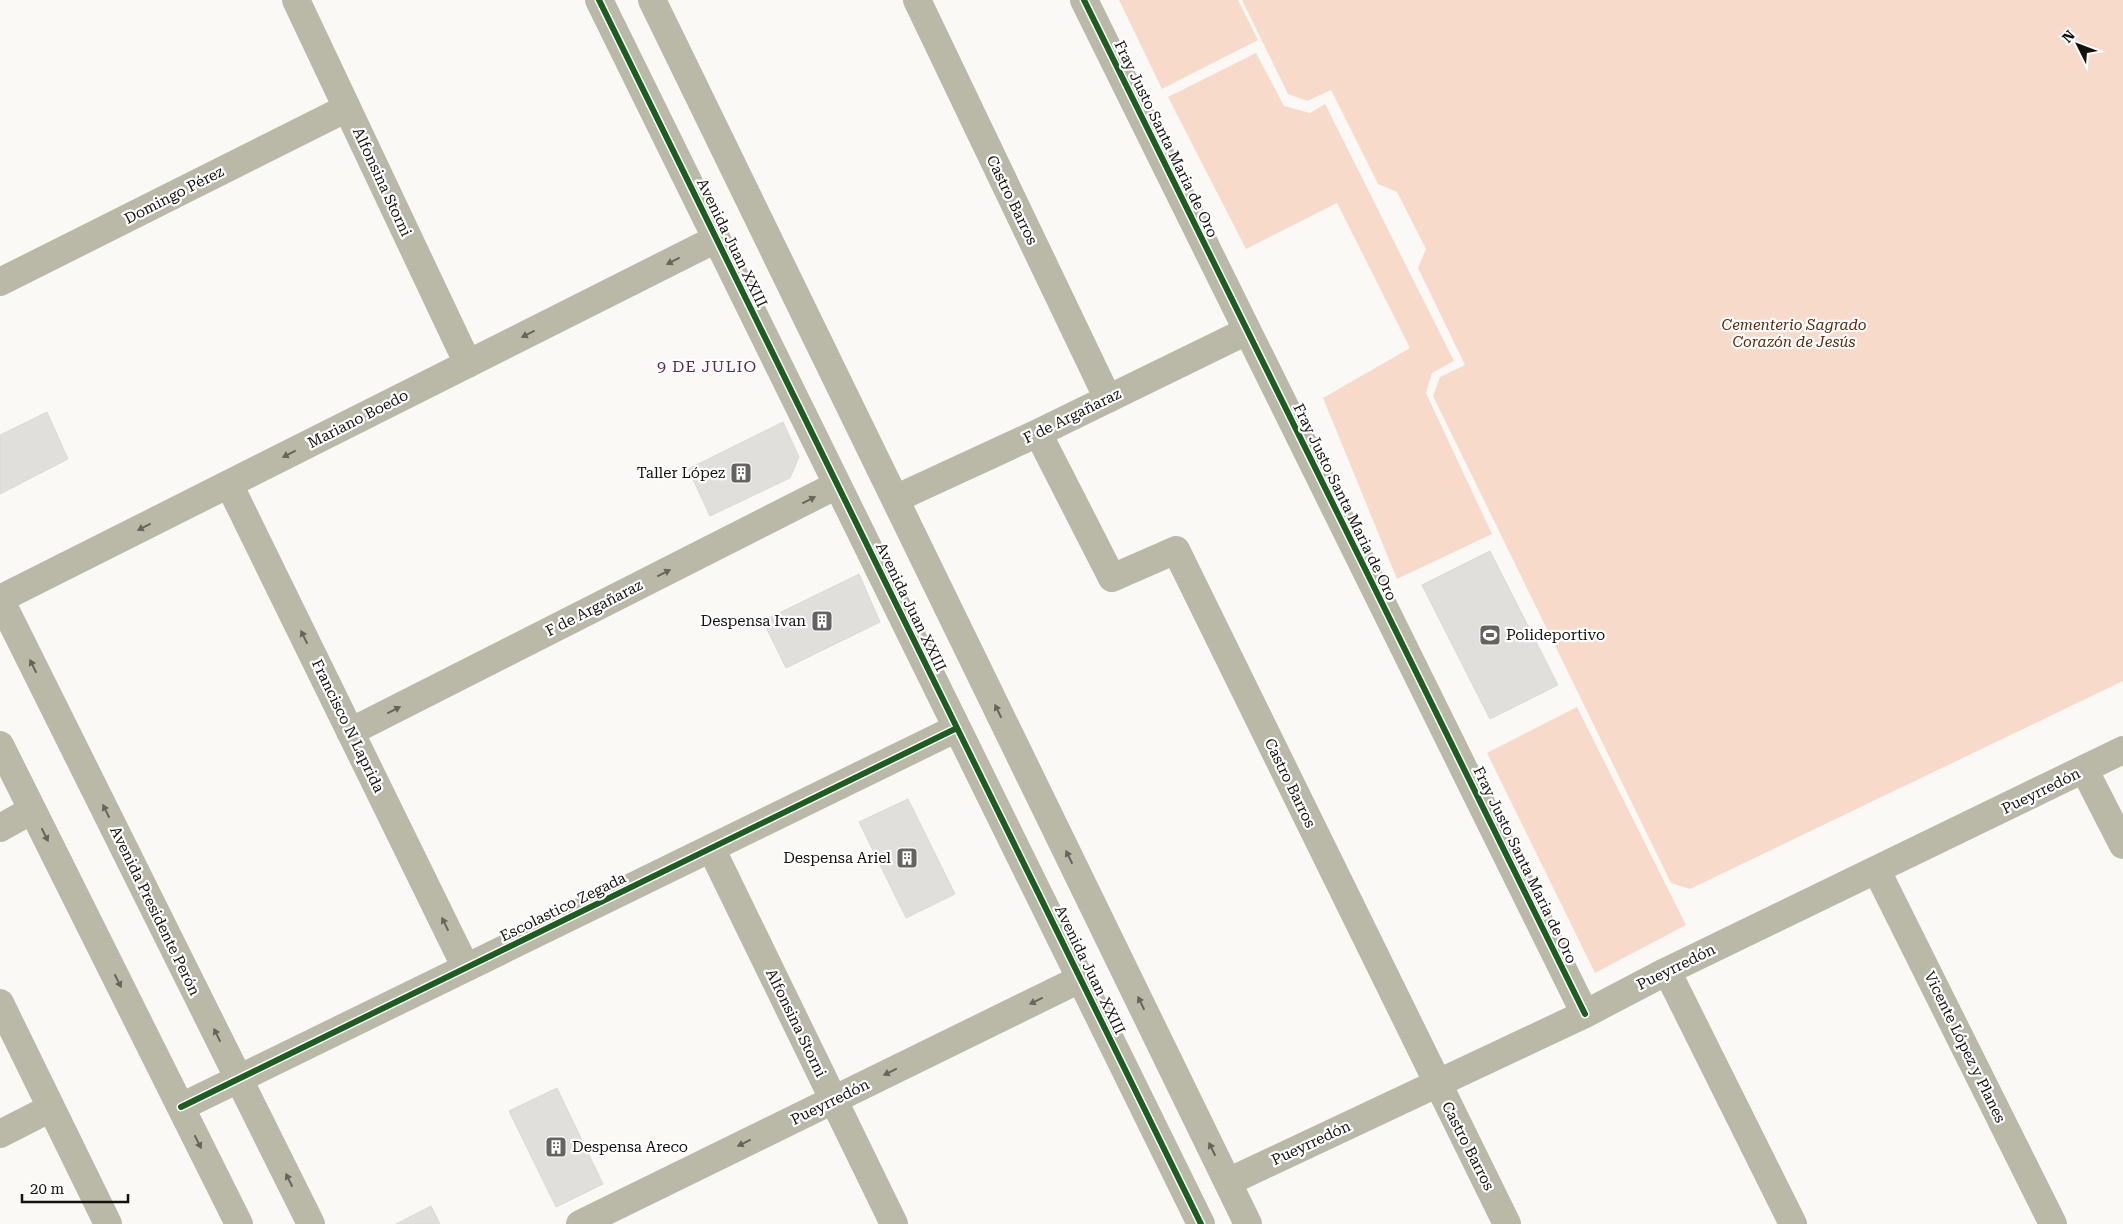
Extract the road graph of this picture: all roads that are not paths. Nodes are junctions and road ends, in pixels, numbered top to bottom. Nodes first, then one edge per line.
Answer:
1 (296, 0) edge
2 (599, 0) edge
3 (652, 0) edge
4 (916, 0) edge
5 (1084, 0) edge
6 (347, 108) junction
7 (716, 239) junction
8 (0, 282) edge
9 (1247, 331) junction
10 (468, 364) junction
11 (1108, 399) junction
12 (1038, 433) junction
13 (229, 484) junction
14 (838, 485) junction
15 (895, 499) junction
16 (0, 599) edge
17 (957, 728) junction
18 (350, 732) junction
19 (0, 745) edge
20 (2123, 750) edge
21 (2084, 769) junction
22 (32, 810) junction
23 (0, 828) edge
24 (2123, 844) edge
25 (711, 848) junction
26 (1877, 871) junction
27 (466, 968) junction
28 (1667, 971) junction
29 (1080, 979) junction
30 (0, 1003) edge
31 (1585, 1014) junction
32 (239, 1079) junction
33 (1437, 1085) junction
34 (834, 1100) junction
35 (181, 1107) junction
36 (51, 1108) junction
37 (0, 1134) edge
38 (1228, 1182) junction
39 (582, 1223) edge
40 (108, 1224) edge
41 (239, 1224) edge
42 (311, 1224) edge
43 (894, 1224) edge
44 (1201, 1224) edge
45 (1248, 1224) edge
46 (1507, 1224) edge
47 (1792, 1224) edge
48 (2053, 1224) edge

1 - 6 street, Alfonsina Storni
2 - 7 street, Avenida Juan XXIII
3 - 15 street, Avenida Juan XXIII
4 - 11 street, Castro Barros
5 - 9 street, Fray Justo Santa Maria de Oro
6 - 8 street, Domingo Pérez
6 - 10 street, Alfonsina Storni
7 -> 10 street, Mariano Boedo
7 - 14 street, Avenida Juan XXIII
9 - 11 street, F de Argañaraz
9 - 31 street, Fray Justo Santa Maria de Oro
10 -> 13 street, Mariano Boedo
11 - 12 street, F de Argañaraz
12 - 15 street, F de Argañaraz
12 - 33 street, Castro Barros
13 -> 16 street, Mariano Boedo
18 -> 13 street, Francisco N Laprida
14 - 17 street, Avenida Juan XXIII
18 -> 14 street, F de Argañaraz
38 -> 15 street, Avenida Juan XXIII
32 -> 16 street, Avenida Presidente Perón
17 - 25 street, Escolastico Zegada
17 - 29 street, Avenida Juan XXIII
27 -> 18 street, Francisco N Laprida
19 - 22 street
20 - 21 street, Pueyrredón
21 - 24 street
21 - 26 street, Pueyrredón
22 - 23 street
22 -> 35 street
25 - 27 street, Escolastico Zegada
25 - 34 street, Alfonsina Storni
26 - 28 street, Pueyrredón
26 - 48 street, Vicente López y Planes
27 - 32 street, Escolastico Zegada
28 - 31 street, Pueyrredón
28 - 47 street
29 -> 34 street, Pueyrredón
29 - 44 street, Avenida Juan XXIII
30 - 36 street
31 - 33 street, Pueyrredón
32 - 35 street, Escolastico Zegada
42 -> 32 street, Avenida Presidente Perón
33 - 38 street, Pueyrredón
33 - 46 street, Castro Barros
34 -> 39 street, Pueyrredón
34 - 43 street, Alfonsina Storni
35 -> 41 street
36 - 37 street
36 - 40 street
38 - 45 street, Avenida Juan XXIII

